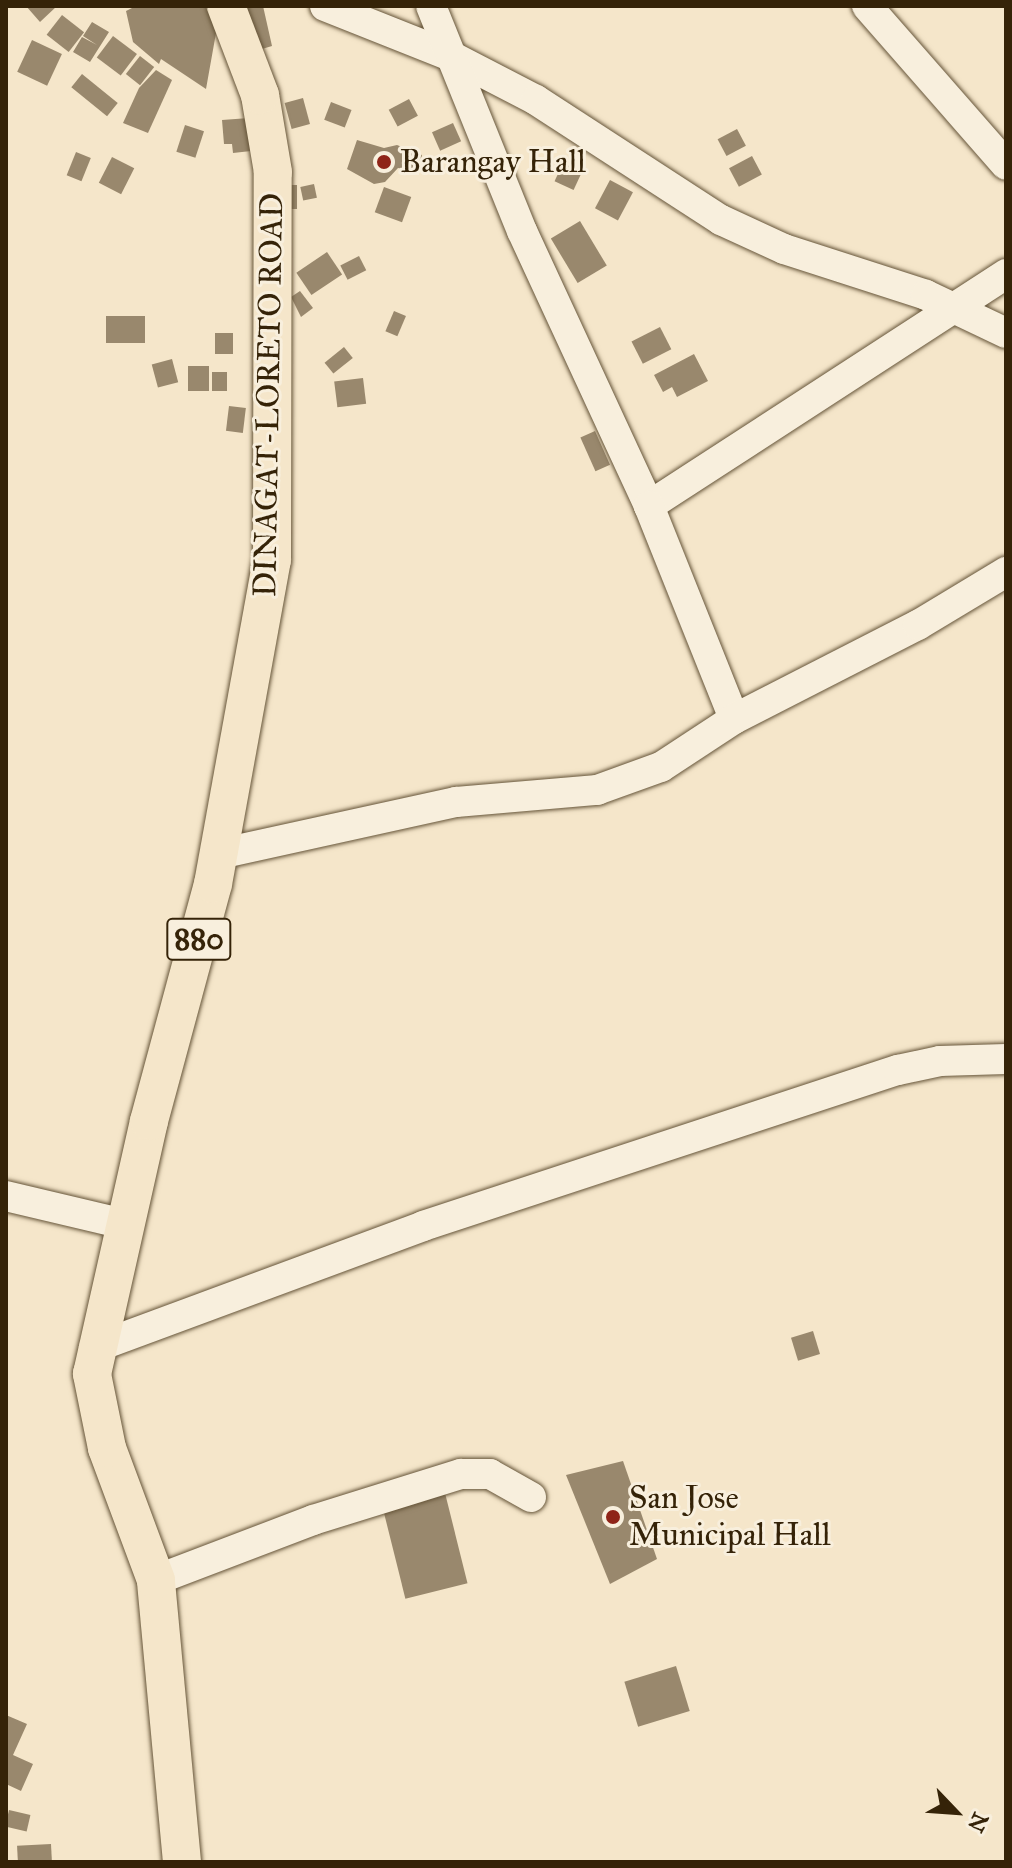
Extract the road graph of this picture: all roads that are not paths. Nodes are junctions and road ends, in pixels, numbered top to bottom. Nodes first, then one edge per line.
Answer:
1 (226, 6) edge
2 (325, 6) edge
3 (431, 6) edge
4 (867, 6) edge
5 (453, 57) junction
6 (1006, 165) edge
7 (1006, 274) edge
8 (956, 307) junction
9 (1006, 333) edge
10 (649, 506) junction
11 (1006, 572) edge
12 (734, 719) junction
13 (219, 854) junction
14 (1006, 1059) edge
15 (6, 1196) edge
16 (124, 1224) junction
17 (94, 1348) junction
18 (531, 1497) dead end
19 (156, 1580) junction
20 (182, 1862) edge

1 - 13 main road, DINAGAT-LORETO ROAD / 880
2 - 5 street
3 - 5 street
4 - 6 street
5 - 8 street
5 - 10 street
7 - 8 street
8 - 9 street
8 - 10 street
10 - 12 street
11 - 12 street
12 - 13 street
13 - 16 main road, DINAGAT-LORETO ROAD / 880
14 - 17 street
15 - 16 street
16 - 17 main road, DINAGAT-LORETO ROAD / 880
17 - 19 main road, DINAGAT-LORETO ROAD / 880
18 - 19 street
19 - 20 main road, DINAGAT-LORETO ROAD / 880

